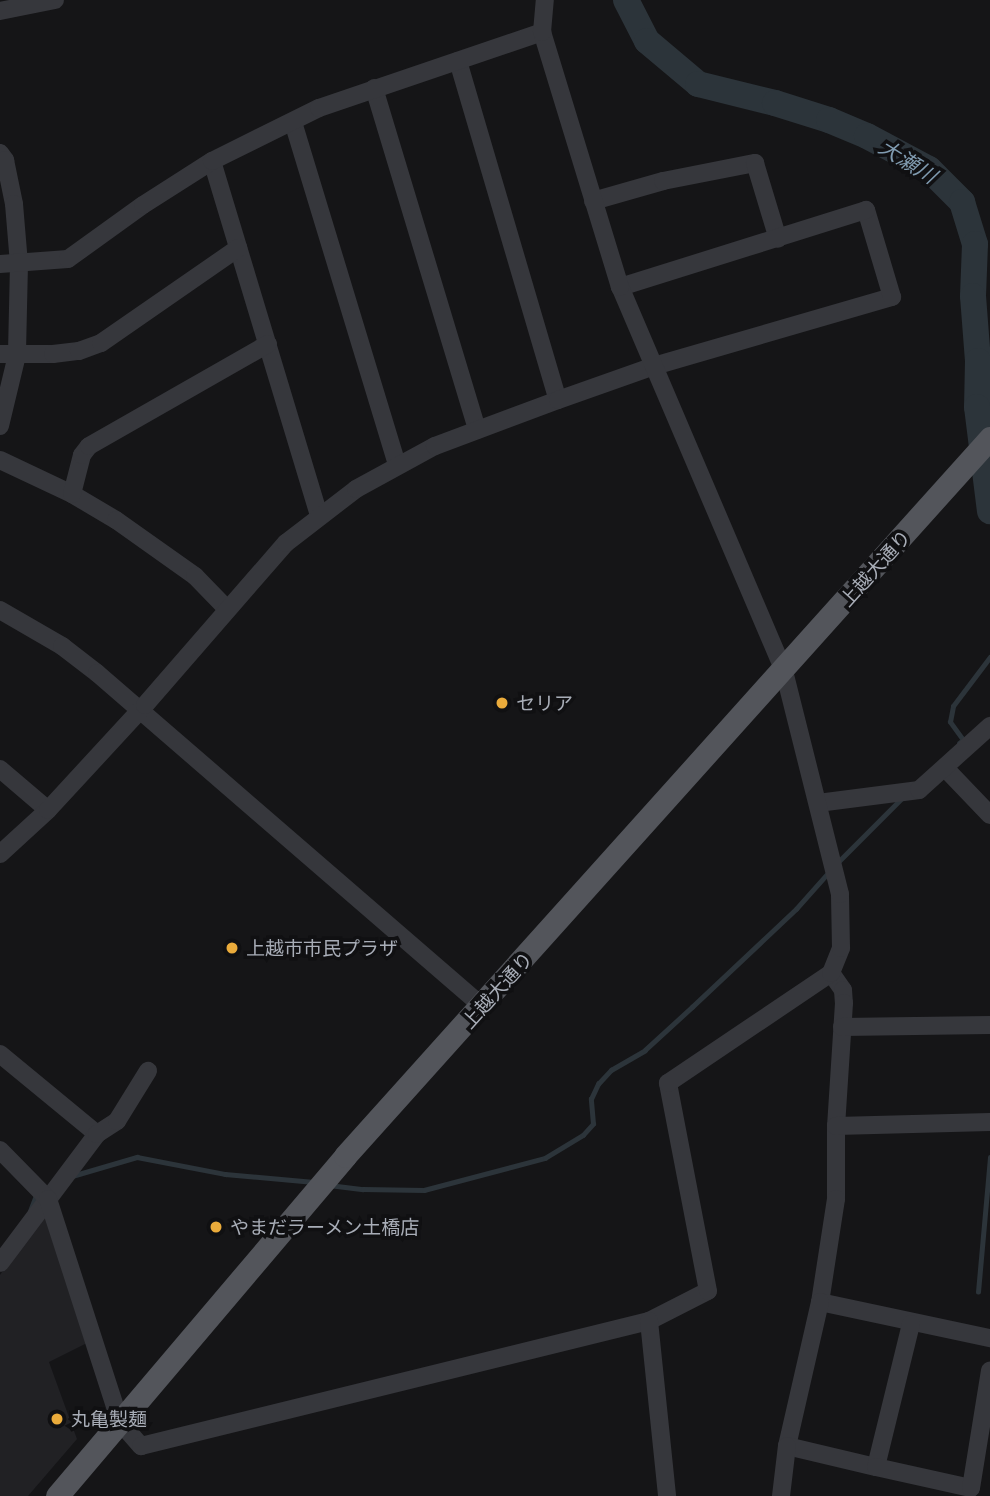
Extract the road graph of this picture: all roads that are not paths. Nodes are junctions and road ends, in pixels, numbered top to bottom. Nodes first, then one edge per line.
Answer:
1 (55, 0) edge
2 (545, 0) edge
3 (0, 11) edge
4 (542, 32) junction
5 (458, 61) junction
6 (374, 88) junction
7 (293, 122) junction
8 (0, 153) edge
9 (212, 161) junction
10 (593, 201) junction
11 (778, 239) junction
12 (238, 248) junction
13 (0, 264) edge
14 (19, 264) junction
15 (620, 287) junction
16 (268, 344) junction
17 (9, 355) edge
18 (654, 366) junction
19 (558, 400) junction
20 (0, 426) edge
21 (477, 430) junction
22 (990, 439) edge
23 (0, 460) edge
24 (397, 465) junction
25 (72, 494) junction
26 (319, 516) junction
27 (227, 609) junction
28 (0, 610) edge
29 (784, 671) junction
30 (139, 712) junction
31 (990, 726) edge
32 (945, 768) junction
33 (0, 769) edge
34 (818, 803) junction
35 (48, 810) junction
36 (990, 815) edge
37 (0, 854) edge
38 (831, 973) junction
39 (482, 1006) junction
40 (990, 1025) edge
41 (842, 1027) junction
42 (0, 1054) edge
43 (148, 1071) dead end
44 (990, 1122) edge
45 (836, 1126) junction
46 (97, 1134) junction
47 (0, 1150) edge
48 (48, 1199) junction
49 (0, 1263) edge
50 (820, 1302) junction
51 (649, 1321) junction
52 (911, 1324) junction
53 (990, 1338) edge
54 (990, 1371) edge
55 (120, 1422) junction
56 (787, 1446) junction
57 (876, 1467) junction
58 (57, 1496) edge
59 (667, 1496) edge
60 (781, 1496) edge

1 - 3 street
2 - 4 street
4 - 5 street
4 - 10 street
5 - 6 street
5 - 19 street
6 - 7 street
6 - 21 street
7 - 9 street
7 - 24 street
8 - 14 street
9 - 12 street
9 - 14 street
10 - 11 street
10 - 15 street
11 - 15 street
11 - 18 street
12 - 16 street
12 - 17 street
13 - 14 street
14 - 17 street
15 - 18 street
16 - 25 street
16 - 26 street
17 - 20 street
18 - 19 street
18 - 29 street
19 - 21 street
21 - 24 street
22 - 29 main road, 上越大通り
23 - 25 street
24 - 26 street
25 - 27 street
26 - 27 street
27 - 30 street
28 - 30 street
29 - 34 street
29 - 39 main road, 上越大通り
30 - 35 street
30 - 39 street
31 - 32 street
32 - 34 street
32 - 36 street
33 - 35 street
34 - 38 street
35 - 37 street
38 - 41 street
38 - 51 street
39 - 55 main road, 上越大通り
40 - 41 street
41 - 45 street
42 - 46 street
43 - 46 street
44 - 45 street
45 - 50 street
46 - 48 street
47 - 48 street
48 - 49 street
48 - 55 street
50 - 52 street
50 - 56 street
51 - 55 street
51 - 59 street
52 - 53 street
52 - 57 street
54 - 57 street
55 - 58 main road, 上越大通り
56 - 57 street
56 - 60 street

